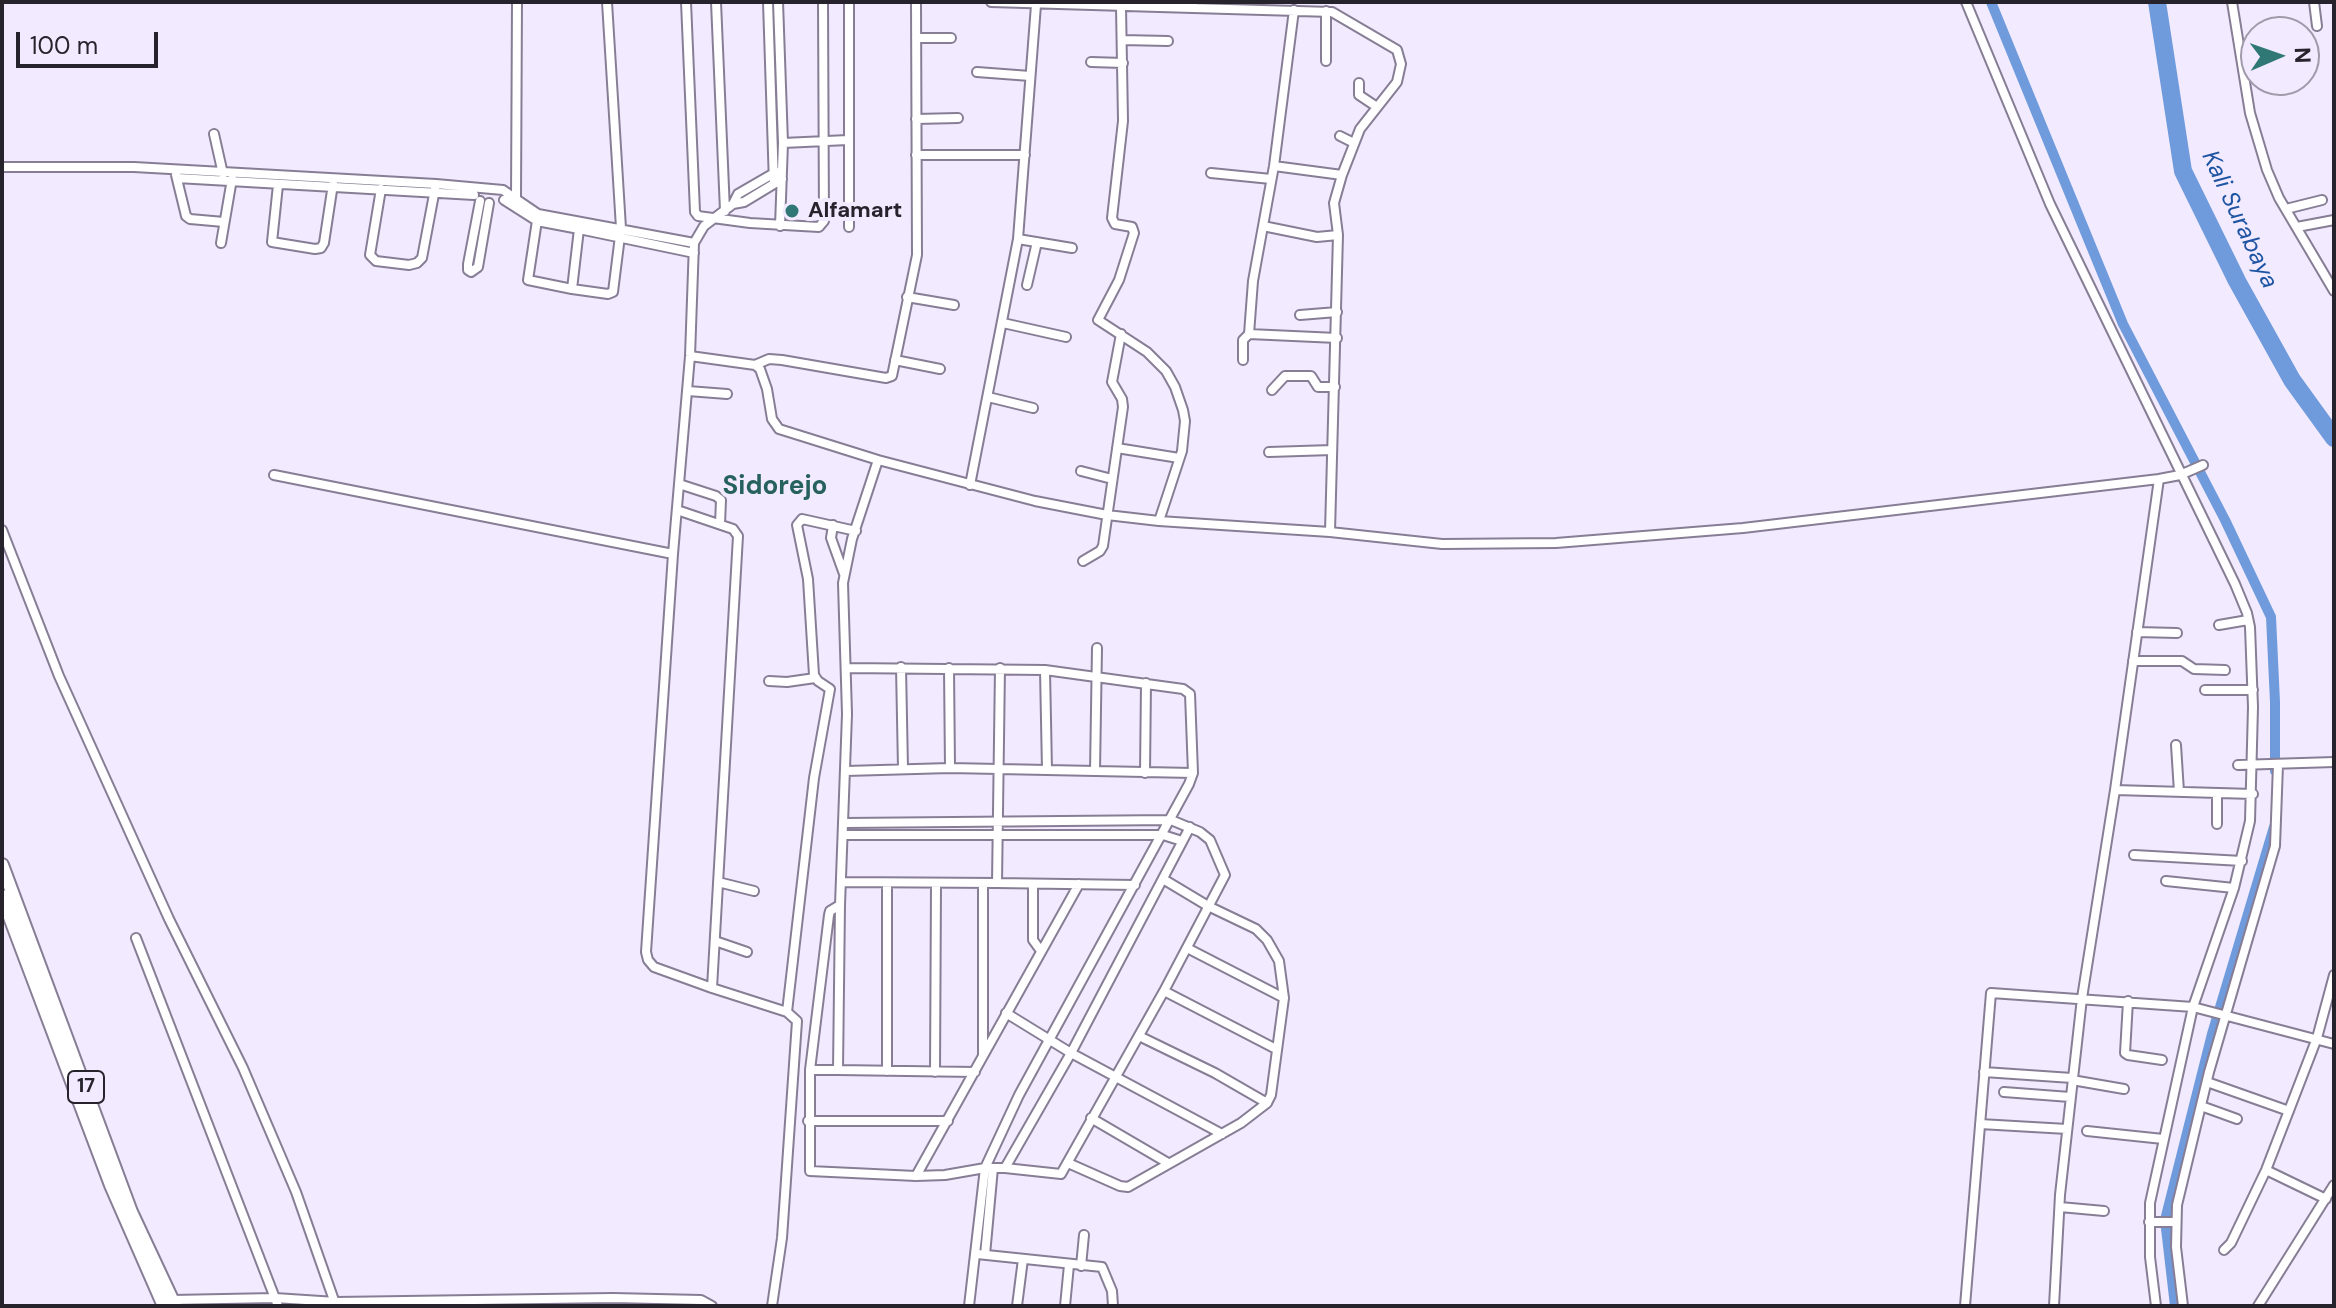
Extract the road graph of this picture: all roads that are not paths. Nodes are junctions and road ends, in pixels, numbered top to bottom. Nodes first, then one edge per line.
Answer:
1 (517, 2) edge
2 (607, 2) edge
3 (687, 2) edge
4 (716, 2) edge
5 (768, 2) edge
6 (778, 2) edge
7 (823, 2) edge
8 (849, 2) edge
9 (916, 2) edge
10 (991, 2) edge
11 (1966, 2) edge
12 (2232, 2) edge
13 (1041, 4) edge
14 (1095, 4) edge
15 (1143, 5) edge
16 (1193, 5) edge
17 (1121, 7) junction
18 (1294, 10) junction
19 (1326, 11) junction
20 (916, 38) junction
21 (951, 38) dead end
22 (1122, 40) junction
23 (1168, 41) dead end
24 (1326, 61) dead end
25 (1091, 62) dead end
26 (1123, 63) junction
27 (977, 72) dead end
28 (1030, 76) junction
29 (1359, 83) dead end
30 (1377, 107) junction
31 (958, 118) dead end
32 (916, 119) junction
33 (778, 128) junction
34 (214, 134) dead end
35 (1340, 136) dead end
36 (848, 140) junction
37 (823, 141) junction
38 (783, 143) junction
39 (1354, 143) junction
40 (916, 155) junction
41 (1025, 155) junction
42 (1274, 166) junction
43 (2, 167) edge
44 (1211, 173) dead end
45 (176, 174) junction
46 (1342, 175) junction
47 (778, 176) junction
48 (229, 177) junction
49 (1271, 179) junction
50 (333, 183) junction
51 (278, 185) junction
52 (435, 188) junction
53 (748, 188) junction
54 (381, 189) junction
55 (479, 196) junction
56 (753, 197) junction
57 (510, 198) junction
58 (2322, 200) dead end
59 (729, 208) junction
60 (2286, 209) junction
61 (538, 217) junction
62 (716, 218) junction
63 (2334, 220) edge
64 (224, 222) junction
65 (1264, 224) junction
66 (780, 226) junction
67 (849, 227) dead end
68 (2297, 227) junction
69 (579, 229) junction
70 (621, 232) junction
71 (1338, 233) junction
72 (1018, 239) junction
73 (1037, 242) junction
74 (221, 243) dead end
75 (694, 248) junction
76 (1072, 248) dead end
77 (1027, 285) dead end
78 (572, 289) junction
79 (2334, 291) edge
80 (907, 297) junction
81 (954, 305) dead end
82 (1337, 312) junction
83 (1300, 315) dead end
84 (1003, 323) junction
85 (1121, 334) junction
86 (1249, 334) junction
87 (1066, 337) dead end
88 (1337, 338) junction
89 (690, 356) junction
90 (895, 360) junction
91 (1243, 360) dead end
92 (755, 365) junction
93 (940, 369) dead end
94 (1335, 387) junction
95 (1272, 390) dead end
96 (688, 391) junction
97 (727, 394) dead end
98 (988, 397) junction
99 (1033, 408) dead end
100 (1117, 448) junction
101 (1332, 450) junction
102 (1269, 452) dead end
103 (1179, 458) junction
104 (878, 460) junction
105 (2201, 466) dead end
106 (1081, 471) dead end
107 (2182, 474) junction
108 (274, 475) dead end
109 (1112, 479) junction
110 (2159, 479) junction
111 (679, 484) junction
112 (970, 485) junction
113 (677, 510) junction
114 (1107, 515) junction
115 (1162, 521) junction
116 (720, 524) junction
117 (833, 525) junction
118 (2, 530) edge
119 (856, 531) junction
120 (1330, 532) junction
121 (673, 554) junction
122 (1083, 561) dead end
123 (844, 575) junction
124 (2248, 620) junction
125 (2219, 625) dead end
126 (2137, 632) junction
127 (2177, 633) dead end
128 (1097, 648) dead end
129 (2133, 661) junction
130 (901, 667) junction
131 (847, 668) junction
132 (949, 668) junction
133 (1000, 668) junction
134 (1045, 670) junction
135 (2225, 670) dead end
136 (1097, 676) junction
137 (815, 678) junction
138 (769, 681) dead end
139 (1146, 683) junction
140 (830, 689) junction
141 (2205, 690) dead end
142 (2253, 690) junction
143 (847, 692) junction
144 (2176, 745) dead end
145 (2334, 762) edge
146 (2238, 765) dead end
147 (2254, 765) junction
148 (2277, 765) junction
149 (950, 768) junction
150 (903, 769) junction
151 (998, 770) junction
152 (1047, 770) junction
153 (846, 771) junction
154 (1095, 771) junction
155 (1145, 773) junction
156 (1193, 773) junction
157 (2115, 790) junction
158 (2179, 792) junction
159 (2217, 793) junction
160 (2253, 794) junction
161 (1171, 820) junction
162 (845, 823) junction
163 (996, 823) junction
164 (2217, 824) dead end
165 (1190, 827) junction
166 (996, 834) junction
167 (843, 835) junction
168 (1163, 835) junction
169 (1182, 841) junction
170 (2134, 855) dead end
171 (2242, 861) junction
172 (2, 865) edge
173 (1163, 879) junction
174 (2166, 881) dead end
175 (718, 882) junction
176 (841, 882) junction
177 (887, 883) junction
178 (997, 883) junction
179 (936, 884) junction
180 (983, 884) junction
181 (1033, 884) junction
182 (1079, 884) junction
183 (1135, 885) junction
184 (2234, 888) junction
185 (754, 891) dead end
186 (2, 896) edge
187 (840, 905) junction
188 (1208, 906) junction
189 (136, 938) dead end
190 (715, 941) junction
191 (1187, 948) junction
192 (1041, 951) junction
193 (747, 952) dead end
194 (2334, 975) edge
195 (712, 988) junction
196 (1164, 991) junction
197 (1284, 998) junction
198 (2082, 998) junction
199 (2128, 1001) junction
200 (2197, 1008) junction
201 (787, 1012) junction
202 (1006, 1013) junction
203 (2224, 1014) junction
204 (1139, 1036) junction
205 (2317, 1038) junction
206 (1051, 1042) junction
207 (2334, 1044) edge
208 (1276, 1049) junction
209 (1071, 1053) junction
210 (983, 1056) junction
211 (2162, 1060) dead end
212 (810, 1070) junction
213 (838, 1070) junction
214 (887, 1071) junction
215 (935, 1072) junction
216 (975, 1072) junction
217 (1984, 1072) junction
218 (1114, 1077) junction
219 (2072, 1079) junction
220 (2207, 1082) junction
221 (2124, 1089) dead end
222 (2004, 1092) dead end
223 (2070, 1097) junction
224 (1267, 1103) junction
225 (2201, 1106) junction
226 (2289, 1111) junction
227 (1091, 1118) junction
228 (2237, 1119) dead end
229 (808, 1121) junction
230 (948, 1121) junction
231 (1980, 1124) junction
232 (2067, 1129) junction
233 (2087, 1131) dead end
234 (1222, 1134) junction
235 (2163, 1139) junction
236 (1068, 1163) junction
237 (1168, 1163) junction
238 (989, 1168) junction
239 (1005, 1168) junction
240 (2266, 1170) junction
241 (916, 1176) junction
242 (2334, 1185) edge
243 (2326, 1199) junction
244 (2060, 1207) junction
245 (2104, 1211) dead end
246 (2152, 1222) junction
247 (2175, 1222) junction
248 (1084, 1235) dead end
249 (2224, 1250) dead end
250 (981, 1254) junction
251 (1023, 1259) junction
252 (1069, 1265) junction
253 (1081, 1266) junction
254 (168, 1299) edge
255 (276, 1302) edge
256 (337, 1303) edge
257 (712, 1306) edge
258 (772, 1306) edge
259 (969, 1306) edge
260 (1017, 1306) edge
261 (1065, 1306) edge
262 (1113, 1306) edge
263 (1965, 1306) edge
264 (2054, 1306) edge
265 (2156, 1306) edge
266 (2183, 1306) edge
267 (2258, 1306) edge

1 - 57 street
2 - 70 street
3 - 62 street
4 - 59 street
5 - 33 street
6 - 33 street
7 - 37 street
8 - 36 street
9 - 20 street
10 - 13 street
11 - 107 street
12 - 60 street
13 - 14 street
13 - 28 street
14 - 17 street
15 - 16 street
15 - 17 street
16 - 18 street
17 - 22 street
18 - 19 street
18 - 42 street
19 - 24 street
19 - 30 street
20 - 21 street
20 - 32 street
22 - 23 street
22 - 26 street
25 - 26 street
26 - 85 street
27 - 28 street
28 - 41 street
29 - 30 street
30 - 39 street
31 - 32 street
32 - 40 street
33 - 38 street
33 - 47 street
34 - 48 street
35 - 39 street
36 - 37 street
36 - 67 street
37 - 38 street
37 - 66 street
38 - 47 street
39 - 46 street
40 - 41 street
40 - 80 street
41 - 72 street
42 - 46 street
42 - 49 street
43 - 45 street
44 - 49 street
45 - 48 street
45 - 64 street
46 - 71 street
47 - 53 street
47 - 56 street
47 - 66 street
48 - 50 street
48 - 51 street
48 - 64 street
49 - 65 street
50 - 51 street
50 - 51 street
50 - 52 street
50 - 54 street
52 - 54 street
52 - 54 street
52 - 55 street
53 - 56 street
53 - 59 street
55 - 55 street
55 - 57 street
55 - 57 street
56 - 59 street
57 - 61 street
58 - 60 street
59 - 62 street
60 - 68 street
61 - 69 street
61 - 70 street
61 - 78 street
62 - 66 street
62 - 75 street
63 - 68 street
64 - 74 street
65 - 71 street
65 - 86 street
68 - 79 street
69 - 70 street
69 - 78 street
70 - 75 street
70 - 78 street
71 - 82 street
72 - 73 street
72 - 84 street
73 - 76 street
73 - 77 street
75 - 89 street
80 - 81 street
80 - 90 street
82 - 83 street
82 - 88 street
84 - 87 street
84 - 98 street
85 - 100 street
85 - 103 street
86 - 88 street
86 - 91 street
88 - 94 street
89 - 92 street
89 - 96 street
90 - 92 street
90 - 93 street
92 - 104 street
94 - 95 street
94 - 101 street
96 - 97 street
96 - 111 street
98 - 99 street
98 - 112 street
100 - 103 street
100 - 109 street
101 - 102 street
101 - 120 street
103 - 115 street
104 - 112 street
104 - 119 street
105 - 107 street
106 - 109 street
107 - 110 street
107 - 124 street
108 - 121 street
109 - 114 street
110 - 120 street
110 - 126 street
111 - 113 street
111 - 116 street
112 - 114 street
113 - 116 street
113 - 121 street
114 - 115 street
114 - 122 street
115 - 120 street
116 - 175 street
117 - 119 street
117 - 123 street
117 - 137 street
118 - 256 street
119 - 123 street
121 - 195 street
123 - 131 street
124 - 125 street
124 - 142 street
126 - 127 street
126 - 129 street
128 - 136 street
129 - 135 street
129 - 157 street
130 - 131 street
130 - 132 street
130 - 150 street
131 - 143 street
132 - 133 street
132 - 149 street
133 - 134 street
133 - 151 street
134 - 136 street
134 - 152 street
136 - 139 street
136 - 154 street
137 - 138 street
137 - 140 street
139 - 155 street
139 - 156 street
140 - 143 street
140 - 201 street
141 - 142 street
142 - 147 street
143 - 153 street
144 - 158 street
145 - 148 street
146 - 147 street
147 - 148 street
147 - 160 street
148 - 203 street
149 - 150 street
149 - 151 street
150 - 153 street
151 - 152 street
151 - 163 street
152 - 154 street
153 - 162 street
154 - 155 street
155 - 156 street
156 - 161 street
157 - 158 street
157 - 198 street
158 - 159 street
159 - 160 street
159 - 164 street
160 - 171 street
161 - 163 street
161 - 165 street
161 - 168 street
162 - 163 street
162 - 167 street
163 - 166 street
165 - 169 street
165 - 188 street
166 - 167 street
166 - 168 street
166 - 178 street
167 - 176 street
168 - 169 street
168 - 183 street
169 - 173 street
170 - 171 street
171 - 184 street
172 - 254 highway, 17
173 - 188 street
173 - 209 street
174 - 184 street
175 - 185 street
175 - 190 street
176 - 177 street
176 - 187 street
177 - 179 street
177 - 214 street
178 - 180 street
178 - 181 street
179 - 180 street
179 - 215 street
180 - 210 street
181 - 182 street
181 - 192 street
182 - 183 street
182 - 192 street
183 - 206 street
184 - 200 street
186 - 254 highway, 17
187 - 212 street
187 - 213 street
188 - 191 street
188 - 197 street
189 - 255 street
190 - 193 street
190 - 195 street
191 - 196 street
191 - 197 street
192 - 202 street
194 - 205 street
195 - 201 street
196 - 204 street
196 - 208 street
197 - 208 street
198 - 199 street
198 - 217 street
198 - 219 street
199 - 200 street
199 - 211 street
200 - 203 street
200 - 235 street
201 - 258 street
202 - 206 street
202 - 210 street
203 - 205 street
203 - 220 street
204 - 218 street
204 - 224 street
205 - 207 street
205 - 226 street
206 - 209 street
206 - 238 street
208 - 224 street
209 - 218 street
209 - 239 street
210 - 216 street
212 - 213 street
212 - 229 street
213 - 214 street
214 - 215 street
215 - 216 street
216 - 230 street
217 - 219 street
217 - 231 street
218 - 227 street
218 - 234 street
219 - 221 street
219 - 223 street
220 - 225 street
220 - 226 street
222 - 223 street
223 - 232 street
224 - 234 street
225 - 228 street
225 - 247 street
226 - 240 street
227 - 236 street
227 - 237 street
229 - 230 street
229 - 241 street
230 - 241 street
231 - 232 street
231 - 263 street
232 - 244 street
233 - 235 street
234 - 237 street
235 - 246 street
236 - 237 street
236 - 239 street
238 - 239 street
238 - 241 street
238 - 250 street
240 - 243 street
240 - 249 street
242 - 243 street
243 - 267 street
244 - 245 street
244 - 264 street
246 - 247 street
246 - 265 street
247 - 266 street
248 - 253 street
250 - 251 street
250 - 259 street
251 - 252 street
251 - 260 street
252 - 253 street
252 - 261 street
253 - 262 street
254 - 255 street
255 - 256 street
256 - 257 street

